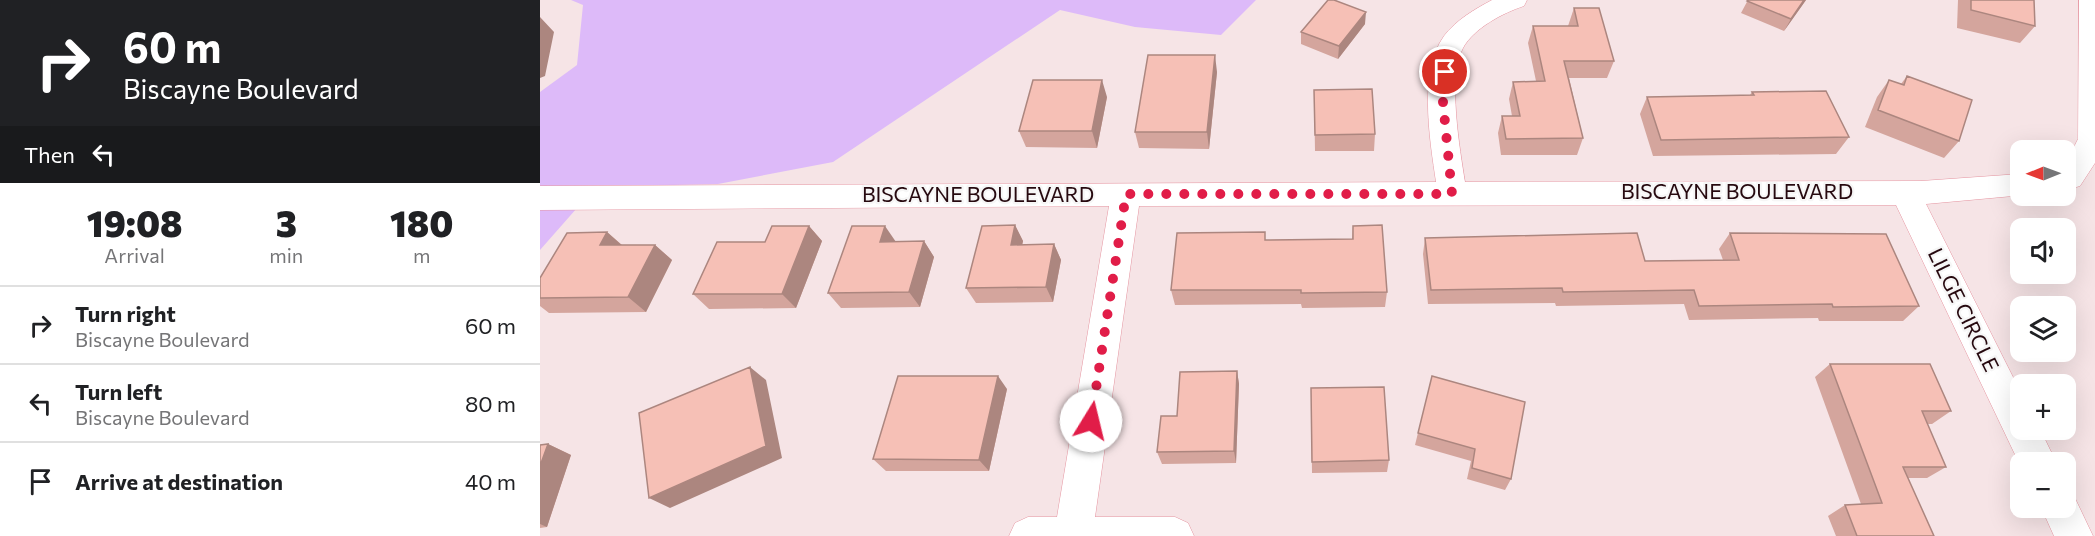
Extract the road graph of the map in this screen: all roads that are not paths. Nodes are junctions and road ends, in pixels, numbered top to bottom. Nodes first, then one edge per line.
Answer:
1 (1515, 0) edge
2 (2091, 0) edge
3 (2076, 170) edge
4 (2010, 186) edge
5 (1905, 192) junction
6 (1126, 194) junction
7 (1452, 194) junction
8 (540, 198) edge
9 (2010, 406) edge
10 (2065, 518) edge
11 (1073, 535) edge
12 (1028, 536) edge
13 (1175, 536) edge
14 (2074, 536) edge

1 - 7 street
2 - 3 street
4 - 5 street, BISCAYNE BOULEVARD
5 - 7 street, BISCAYNE BOULEVARD
5 - 9 street, LILGE CIRCLE
6 - 7 street, BISCAYNE BOULEVARD
6 - 8 street, BISCAYNE BOULEVARD
6 - 11 street
10 - 14 street
11 - 12 street
11 - 13 street

